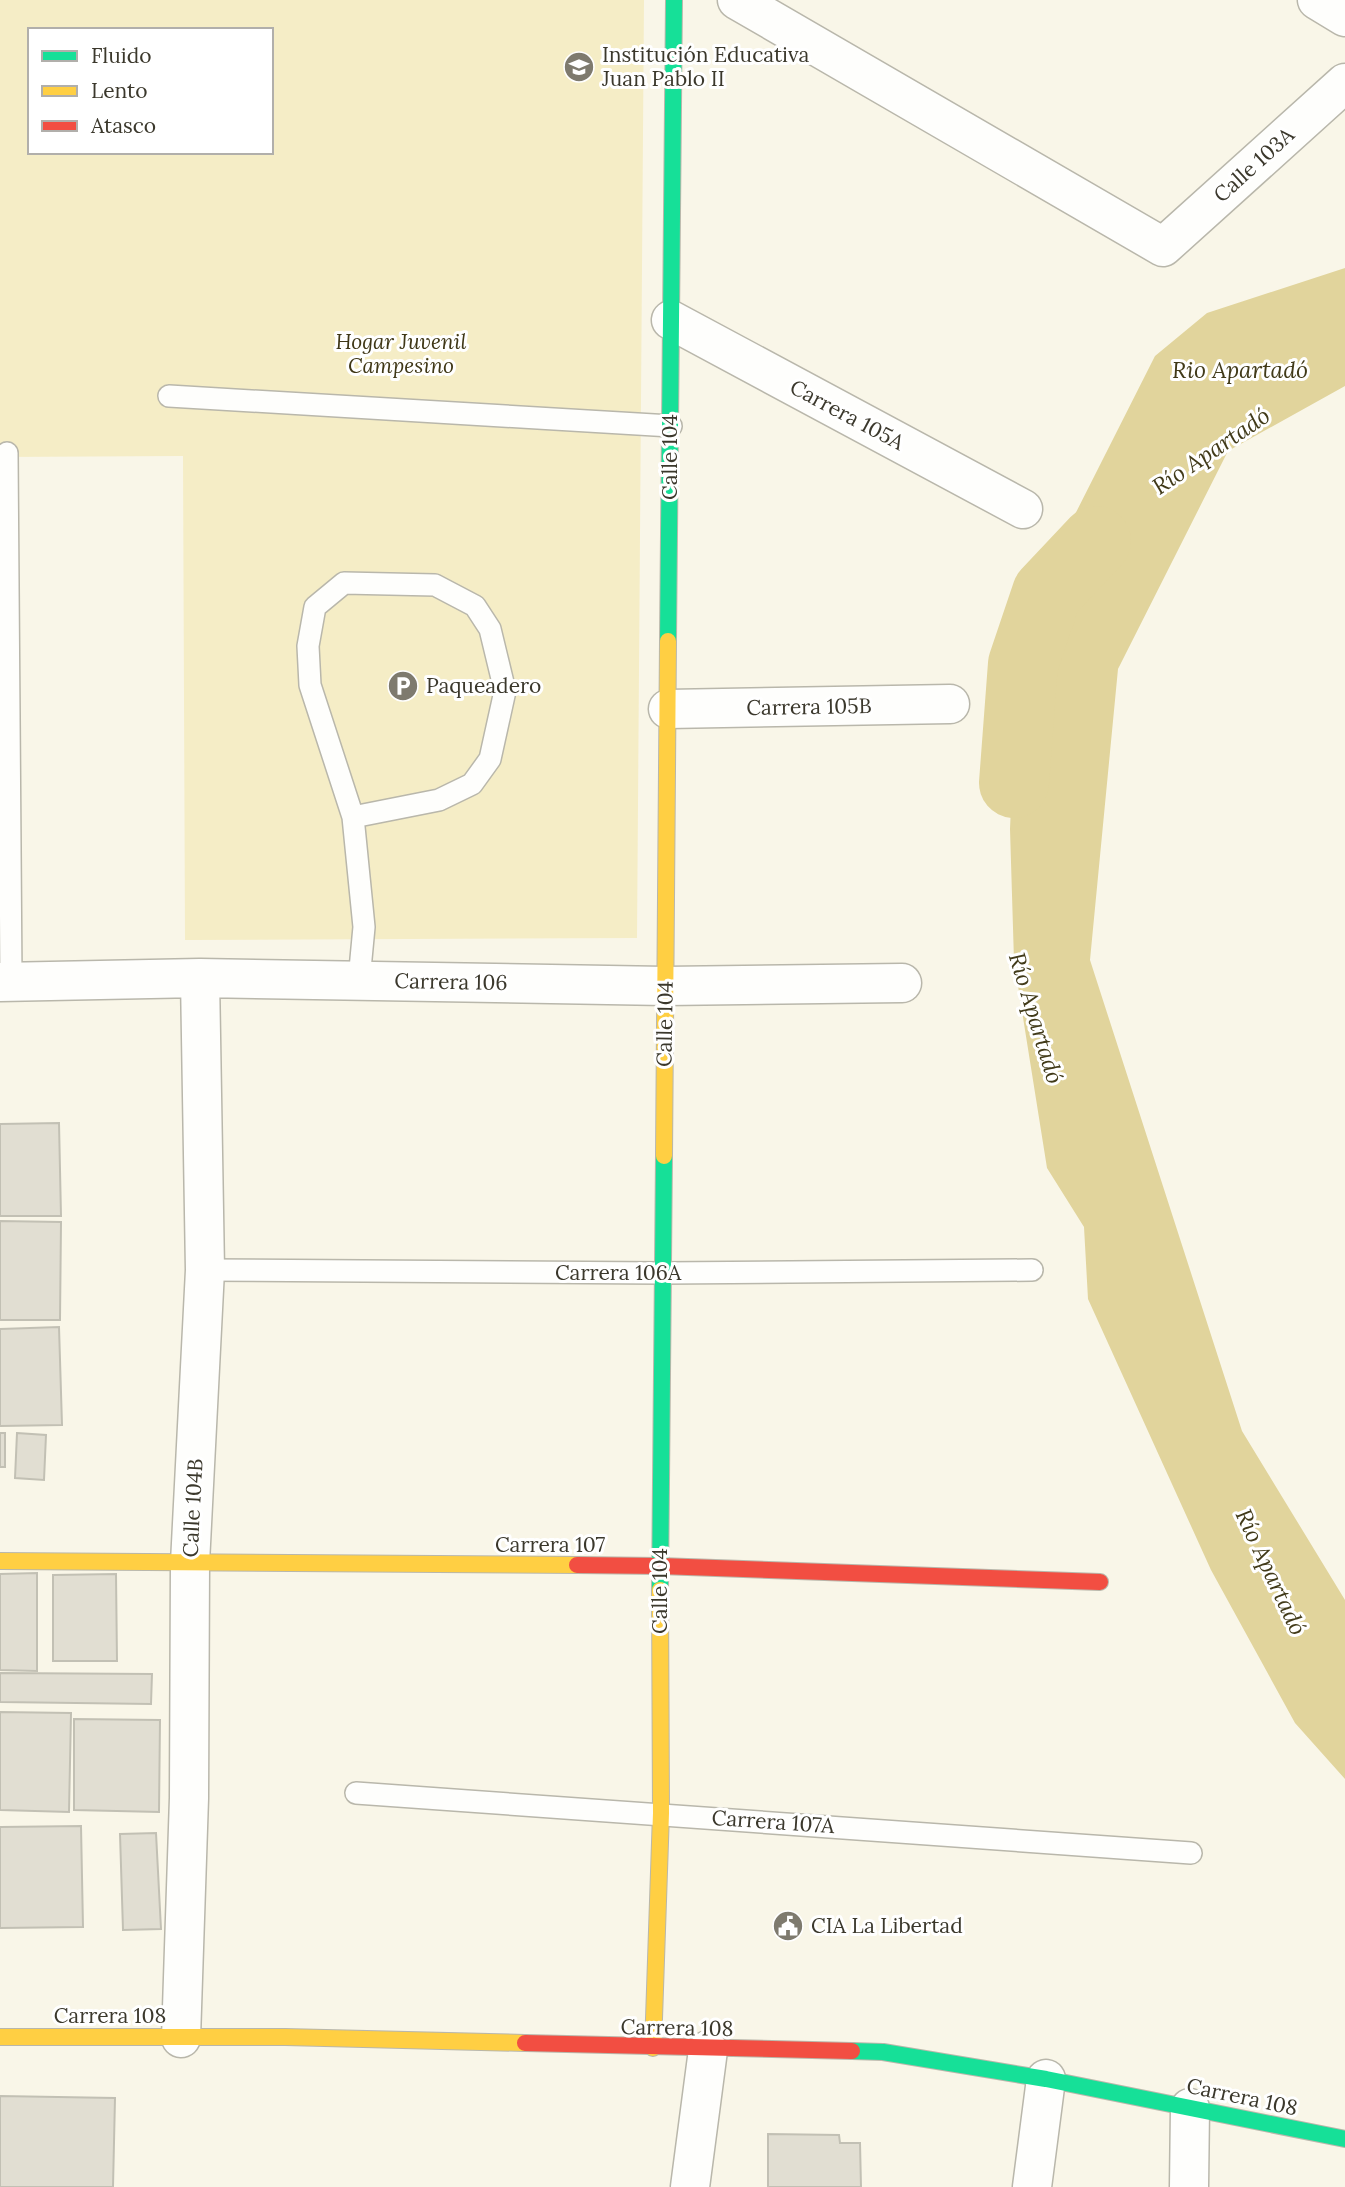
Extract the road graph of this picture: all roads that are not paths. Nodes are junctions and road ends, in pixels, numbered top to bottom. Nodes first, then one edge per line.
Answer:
1 (674, 0) edge
2 (737, 0) edge
3 (1317, 0) edge
4 (1345, 17) edge
5 (1345, 83) edge
6 (671, 320) junction
7 (169, 397) dead end
8 (671, 426) junction
9 (8, 453) dead end
10 (1023, 509) dead end
11 (4, 590) edge
12 (950, 704) dead end
13 (668, 709) junction
14 (353, 817) junction
15 (200, 978) junction
16 (6, 981) edge
17 (359, 981) junction
18 (902, 983) dead end
19 (665, 986) junction
20 (205, 1270) junction
21 (1032, 1270) dead end
22 (663, 1273) junction
23 (0, 1561) edge
24 (190, 1563) junction
25 (660, 1566) junction
26 (1100, 1583) dead end
27 (356, 1793) dead end
28 (661, 1814) junction
29 (1191, 1853) dead end
30 (0, 2037) edge
31 (181, 2038) junction
32 (653, 2048) junction
33 (708, 2050) junction
34 (1046, 2080) junction
35 (1190, 2108) junction
36 (1345, 2140) edge
37 (690, 2187) edge
38 (1032, 2187) edge
39 (1189, 2187) edge

1 - 6 street, Calle 104
2 - 5 street, Calle 103A
3 - 4 street
6 - 8 street, Calle 104
6 - 10 street, Carrera 105A
7 - 8 lane
8 - 13 street, Calle 104
9 - 11 lane
11 - 16 lane
12 - 13 street, Carrera 105B
13 - 19 street, Calle 104
14 - 14 lane
14 - 17 lane
15 - 16 street, Carrera 106
15 - 17 street, Carrera 106
15 - 20 street, Calle 104B
17 - 19 street, Carrera 106
18 - 19 street, Carrera 106
19 - 22 street, Calle 104
20 - 22 lane, Carrera 106A
20 - 24 street, Calle 104B
21 - 22 lane, Carrera 106A
22 - 25 street, Calle 104
23 - 24 street, Carrera 107
24 - 25 street, Carrera 107
24 - 31 street, Calle 104B
25 - 26 street, Carrera 107
25 - 28 street, Calle 104
27 - 28 lane, Carrera 107A
28 - 29 lane, Carrera 107A
28 - 32 street, Calle 104
30 - 31 street, Carrera 108
31 - 32 street, Carrera 108
32 - 33 street, Carrera 108
33 - 34 street, Carrera 108
33 - 37 street
34 - 35 street, Carrera 108
34 - 38 street
35 - 36 street, Carrera 108
35 - 39 street

